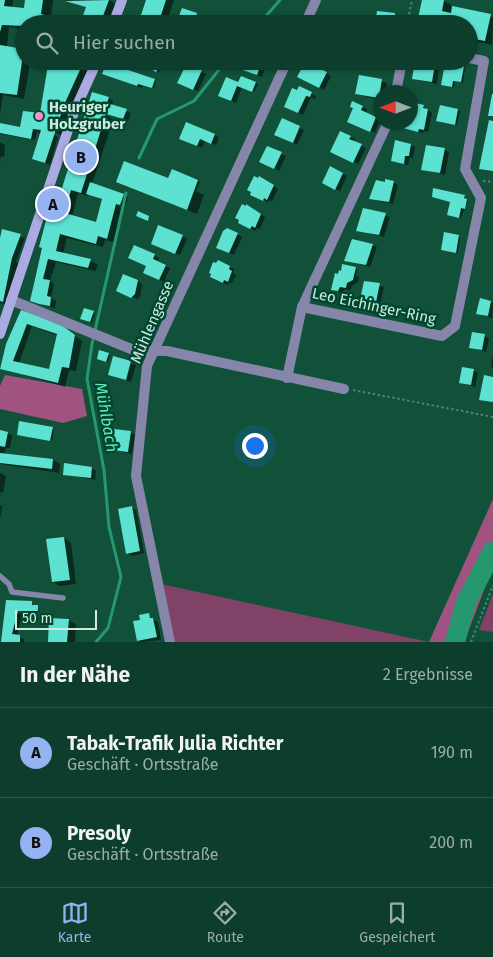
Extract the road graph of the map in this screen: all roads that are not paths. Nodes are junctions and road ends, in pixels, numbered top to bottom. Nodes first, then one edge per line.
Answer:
1 (122, 0) edge
2 (316, 0) edge
3 (116, 15) edge
4 (309, 15) edge
5 (489, 62) edge
6 (93, 70) edge
7 (284, 70) edge
8 (400, 70) edge
9 (397, 85) edge
10 (384, 130) edge
11 (11, 300) junction
12 (302, 307) junction
13 (0, 334) edge
14 (153, 350) junction
15 (287, 378) junction
16 (344, 388) road end
17 (0, 576) edge
18 (63, 598) dead end
19 (170, 642) edge

1 - 3 street
2 - 4 street
5 - 12 street, Leo Eichinger-Ring
6 - 11 street
7 - 14 street, Mühlengasse
8 - 9 street
10 - 12 street, Leo Eichinger-Ring
11 - 13 street
11 - 14 street
12 - 15 street
14 - 15 street
14 - 19 street, Mühlengasse
15 - 16 street
17 - 18 lane

